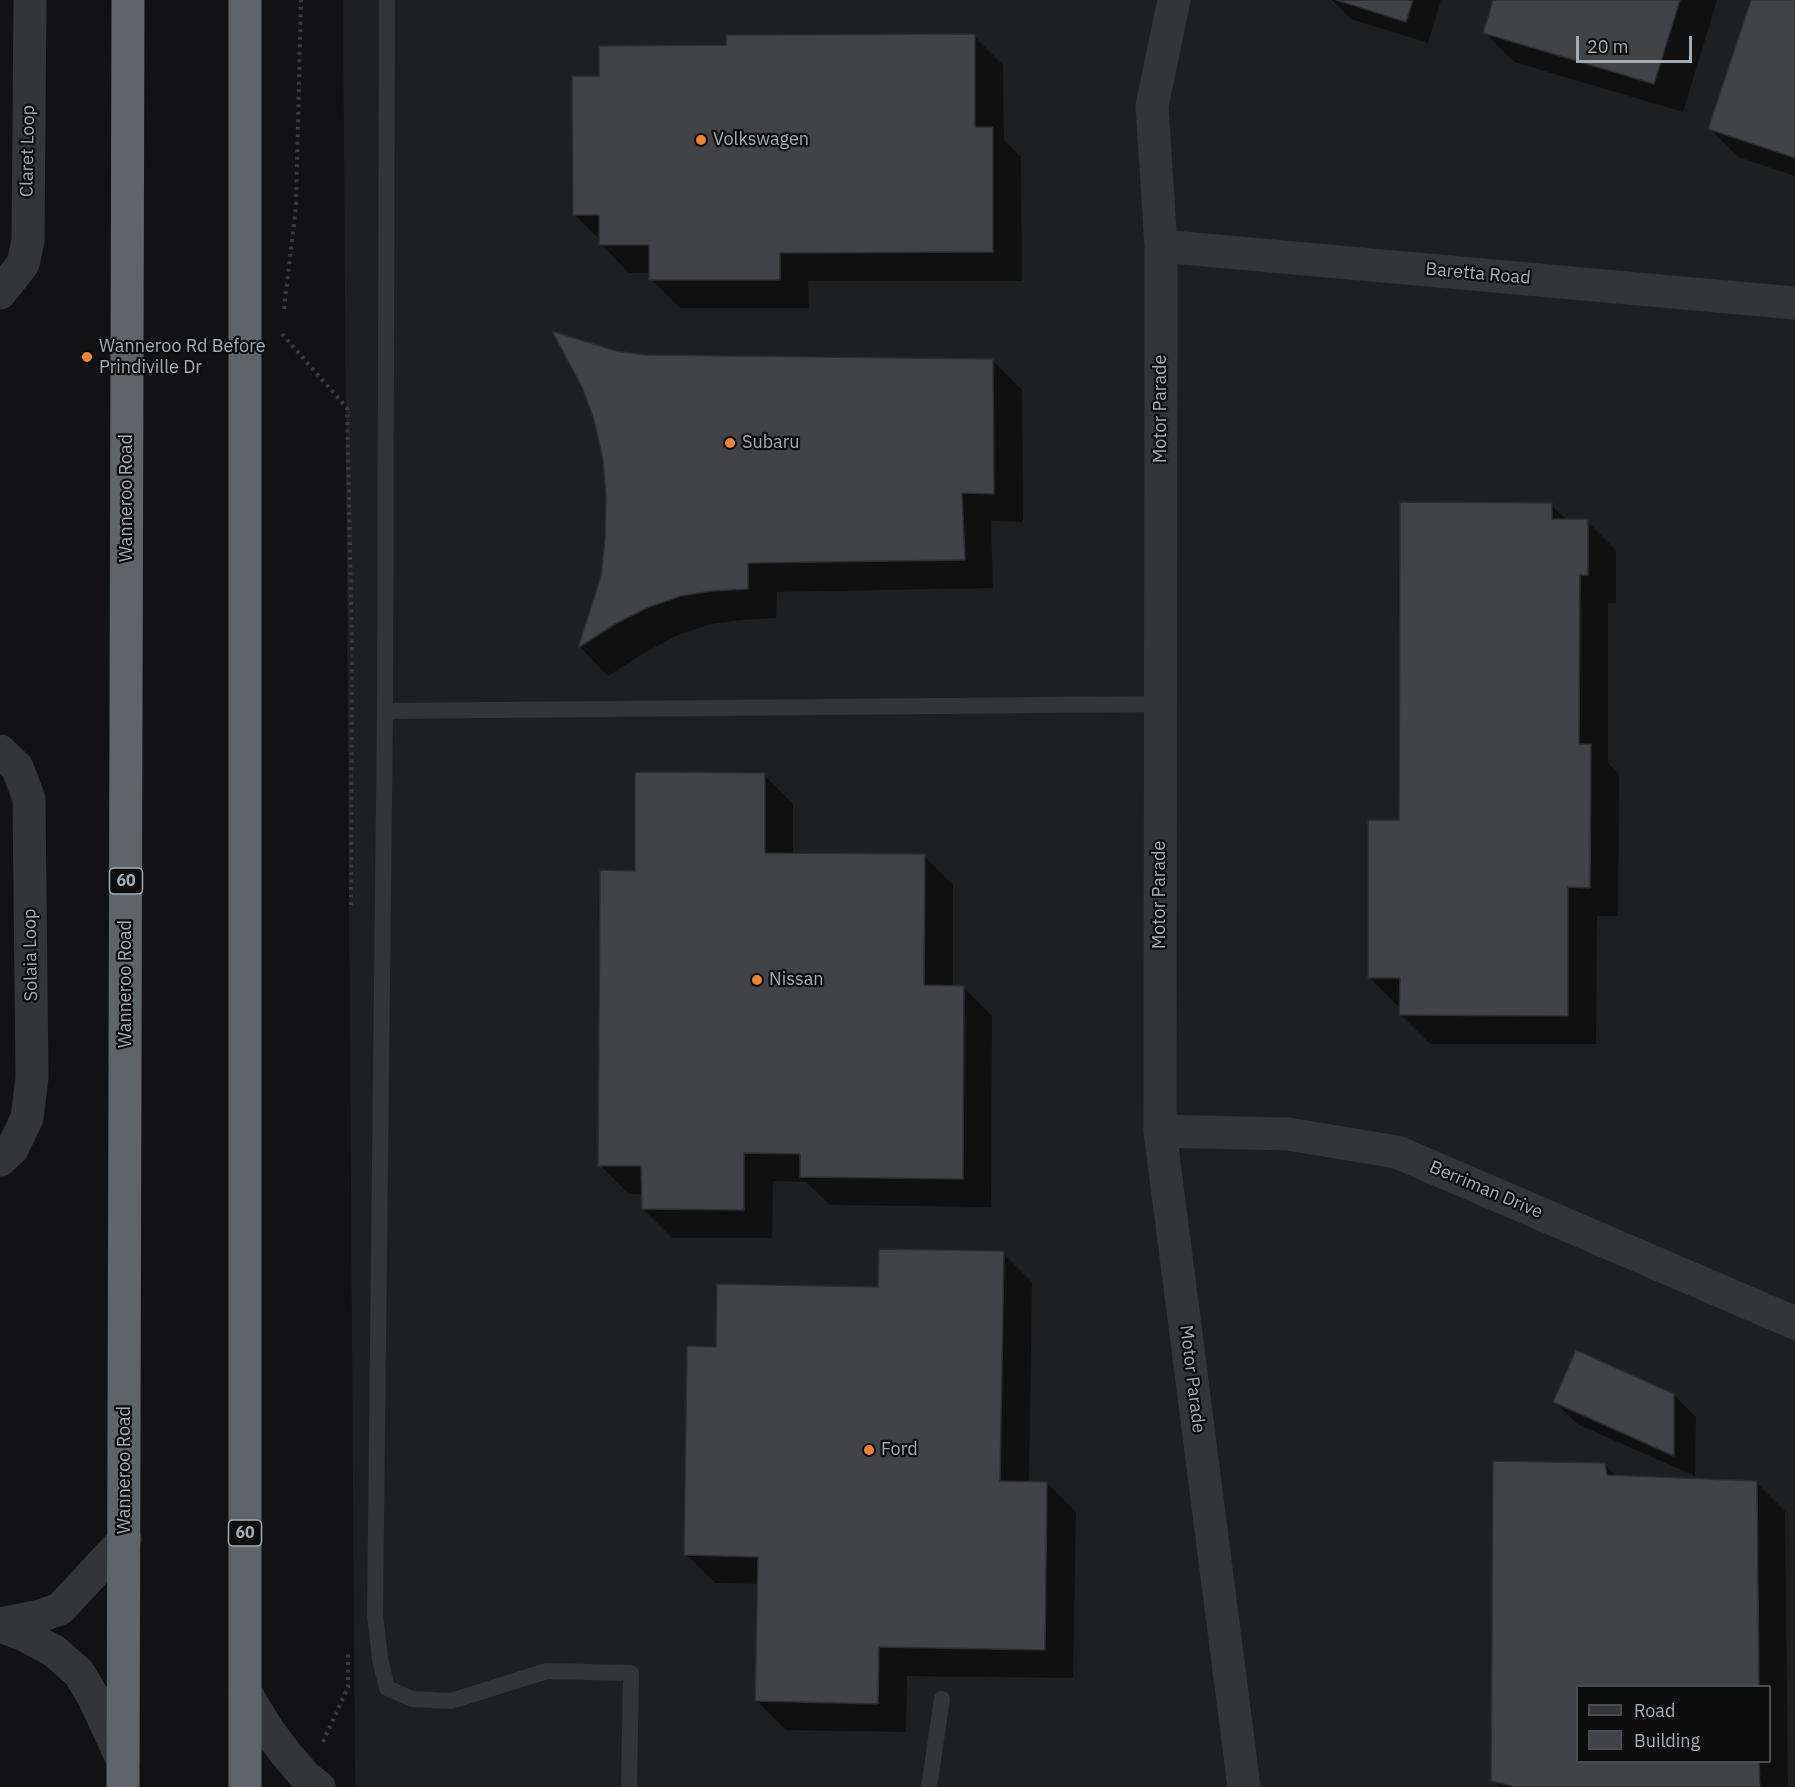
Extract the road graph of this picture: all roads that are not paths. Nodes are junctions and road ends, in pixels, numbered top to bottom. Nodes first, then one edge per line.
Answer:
1 (30, 0) edge
2 (128, 0) edge
3 (245, 0) edge
4 (387, 0) edge
5 (1174, 0) edge
6 (1161, 246) junction
7 (0, 293) edge
8 (1795, 303) edge
9 (1160, 704) junction
10 (385, 711) junction
11 (0, 751) edge
12 (1160, 1131) junction
13 (0, 1160) edge
14 (1795, 1323) edge
15 (125, 1539) junction
16 (0, 1625) edge
17 (245, 1692) junction
18 (942, 1699) dead end
19 (123, 1774) edge
20 (312, 1782) edge
21 (245, 1787) edge
22 (629, 1787) edge
23 (929, 1787) edge
24 (1244, 1787) edge

1 - 7 street, Claret Loop
2 - 15 highway, Wanneroo Road / 60
3 - 17 highway, 60
4 - 10 lane
5 - 6 street, Motor Parade
6 - 8 street, Baretta Road
6 - 9 street, Motor Parade
9 - 10 lane
9 - 12 street, Motor Parade
10 - 22 lane
11 - 13 street, Solaia Loop
12 - 14 street, Berriman Drive
12 - 24 street, Motor Parade
15 - 16 street
15 - 19 highway, Wanneroo Road / 60
16 - 19 street
17 - 20 street
17 - 21 highway, 60
18 - 23 lane

